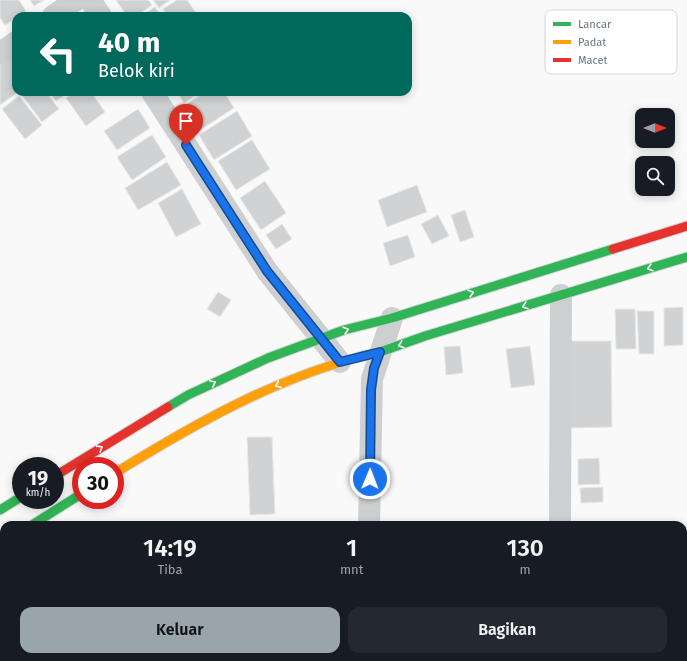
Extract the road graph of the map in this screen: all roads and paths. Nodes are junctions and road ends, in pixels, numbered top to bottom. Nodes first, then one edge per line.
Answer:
1 (76, 0) edge
2 (90, 0) edge
3 (59, 12) edge
4 (98, 12) edge
5 (12, 45) edge
6 (0, 53) edge
7 (155, 96) edge
8 (687, 226) edge
9 (687, 257) edge
10 (561, 295) junction
11 (392, 318) junction
12 (321, 339) junction
13 (380, 352) junction
14 (340, 362) junction
15 (124, 467) edge
16 (64, 471) edge
17 (72, 500) edge
18 (12, 503) edge
19 (0, 510) edge
20 (38, 521) edge
21 (369, 521) edge
22 (560, 521) edge

1 - 3 street
2 - 4 street
5 - 6 street
7 - 12 street
11 -> 8 street
9 -> 10 street
10 -> 13 street
10 - 22 street
12 -> 11 street
11 - 13 street
12 - 14 street
16 -> 12 street
13 - 14 street
13 - 21 street
14 -> 15 street
17 - 20 street
18 - 19 street

